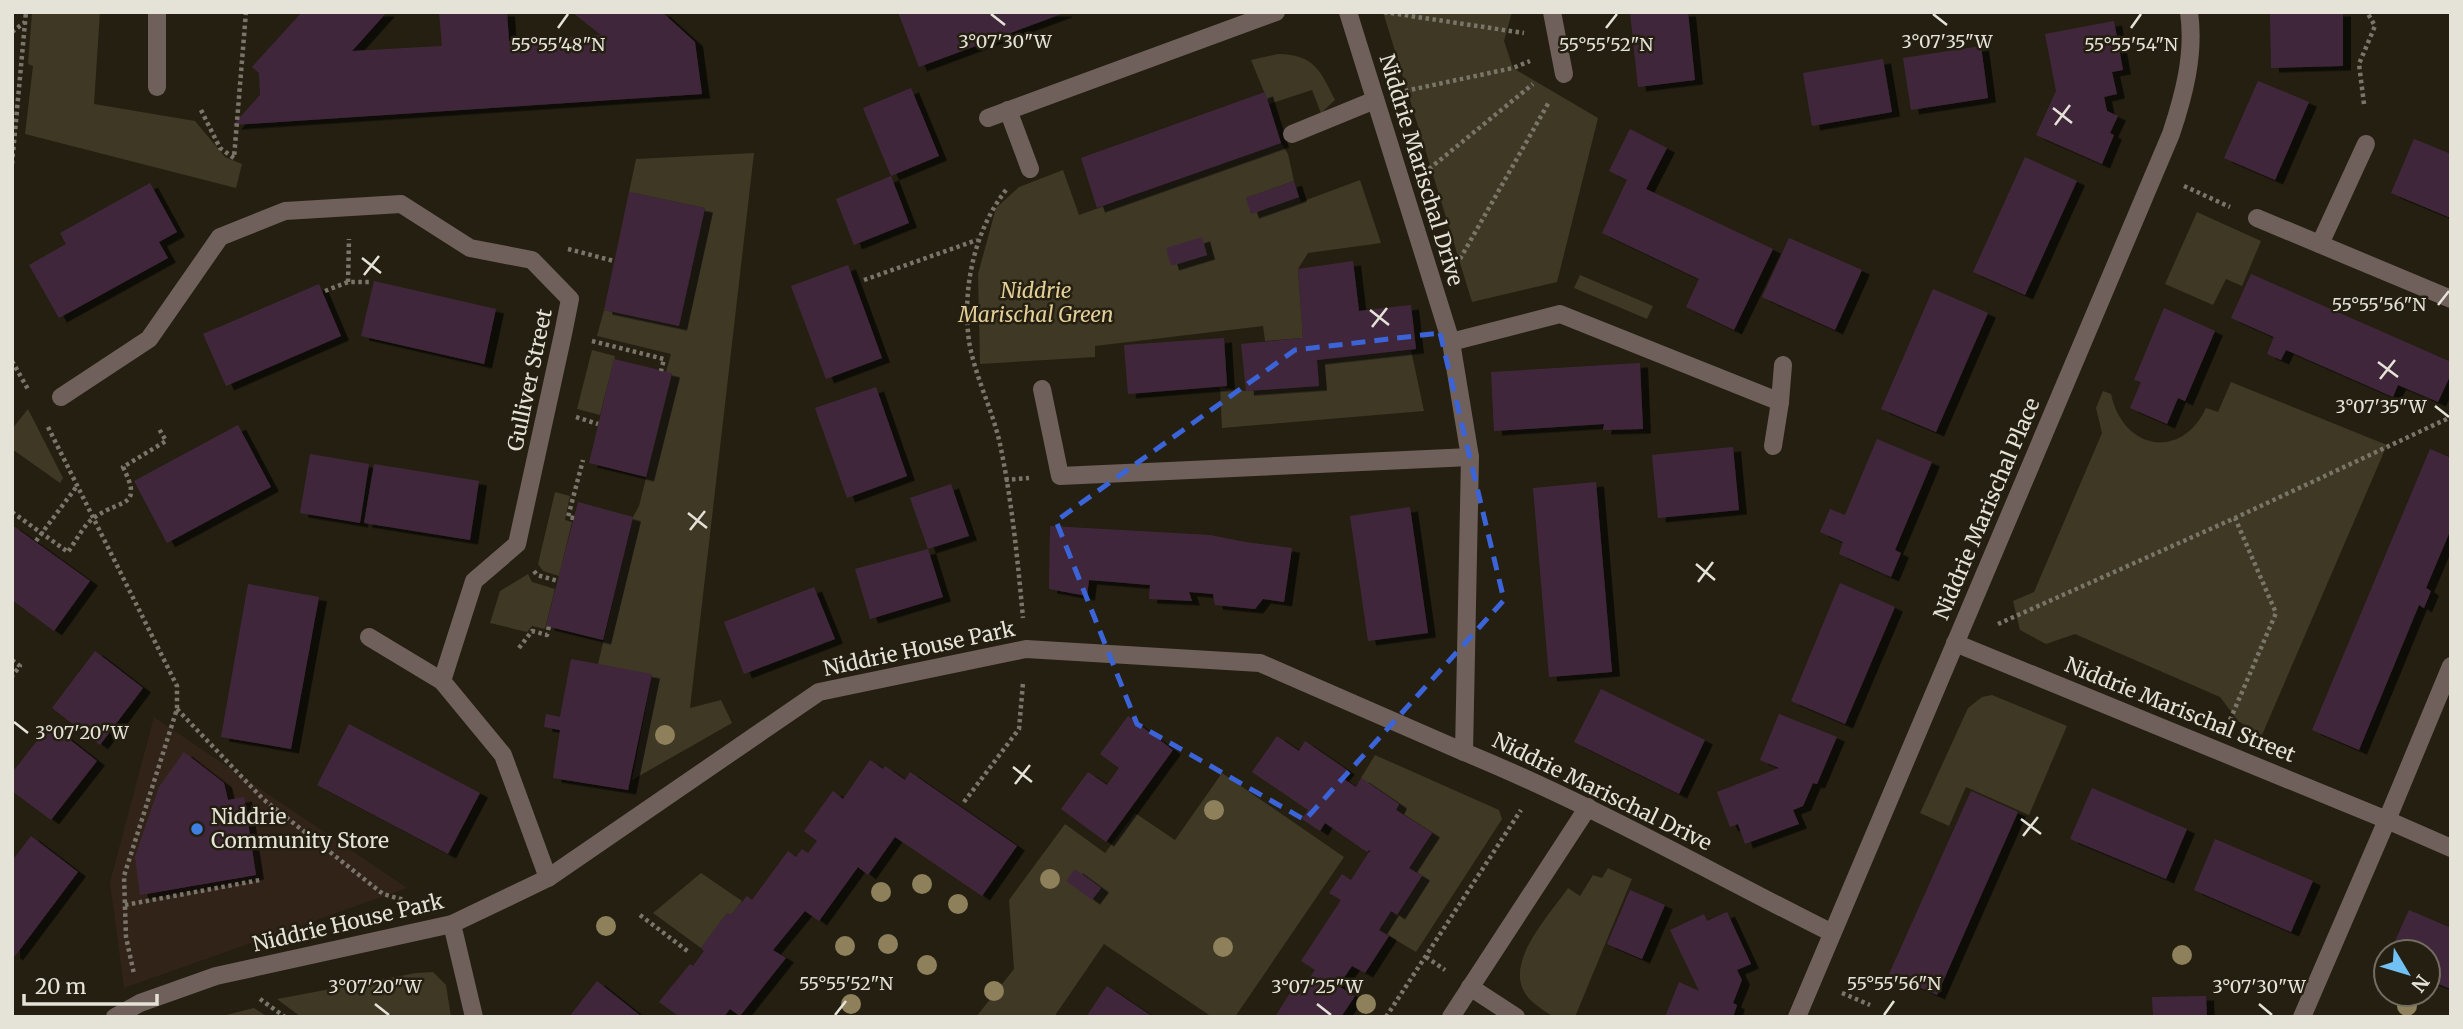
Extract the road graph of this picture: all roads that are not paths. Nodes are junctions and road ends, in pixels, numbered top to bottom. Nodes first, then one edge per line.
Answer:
1 (157, 12) edge
2 (1276, 12) edge
3 (1348, 12) edge
4 (1552, 12) edge
5 (2189, 12) edge
6 (1561, 55) road end
7 (156, 87) dead end
8 (1376, 100) junction
9 (1008, 110) junction
10 (988, 118) dead end
11 (1292, 134) dead end
12 (2366, 144) dead end
13 (1030, 169) road end
14 (2257, 218) road end
15 (2320, 244) junction
16 (2451, 299) edge
17 (1451, 342) junction
18 (1783, 365) dead end
19 (1042, 388) dead end
20 (61, 397) dead end
21 (1780, 402) junction
22 (1773, 446) dead end
23 (1470, 457) junction
24 (369, 637) dead end
25 (1955, 643) junction
26 (2451, 666) edge
27 (442, 681) junction
28 (1464, 752) junction
29 (1588, 807) junction
30 (2387, 820) junction
31 (2451, 848) edge
32 (548, 878) junction
33 (452, 924) junction
34 (1832, 933) junction
35 (1470, 987) junction
36 (115, 1017) edge
37 (474, 1017) edge
38 (1451, 1017) edge
39 (1516, 1017) edge
40 (1797, 1017) edge
41 (2302, 1017) edge

1 - 7 street
2 - 9 street
3 - 8 street, Niddrie Marischal Drive
4 - 6 street
5 - 25 street, Niddrie Marischal Place
8 - 11 street
8 - 17 street, Niddrie Marischal Drive
9 - 10 street
9 - 13 street
12 - 15 street
14 - 15 street
15 - 16 street
17 - 21 street
17 - 23 street, Niddrie Marischal Drive
18 - 21 street
19 - 23 street
20 - 27 street, Gulliver Street
21 - 22 street
23 - 28 street, Niddrie Marischal Drive
24 - 27 street
25 - 30 street, Niddrie Marischal Street
25 - 34 street, Niddrie Marischal Place
26 - 30 street
27 - 32 street
28 - 29 street, Niddrie Marischal Drive
28 - 32 street, Niddrie House Park
29 - 34 street, Niddrie Marischal Drive
29 - 35 street
30 - 31 street, Niddrie Marischal Street
30 - 41 street
32 - 33 street, Niddrie House Park
33 - 36 street, Niddrie House Park
33 - 37 street
34 - 40 street, Niddrie Marischal Place
35 - 38 street
35 - 39 street

